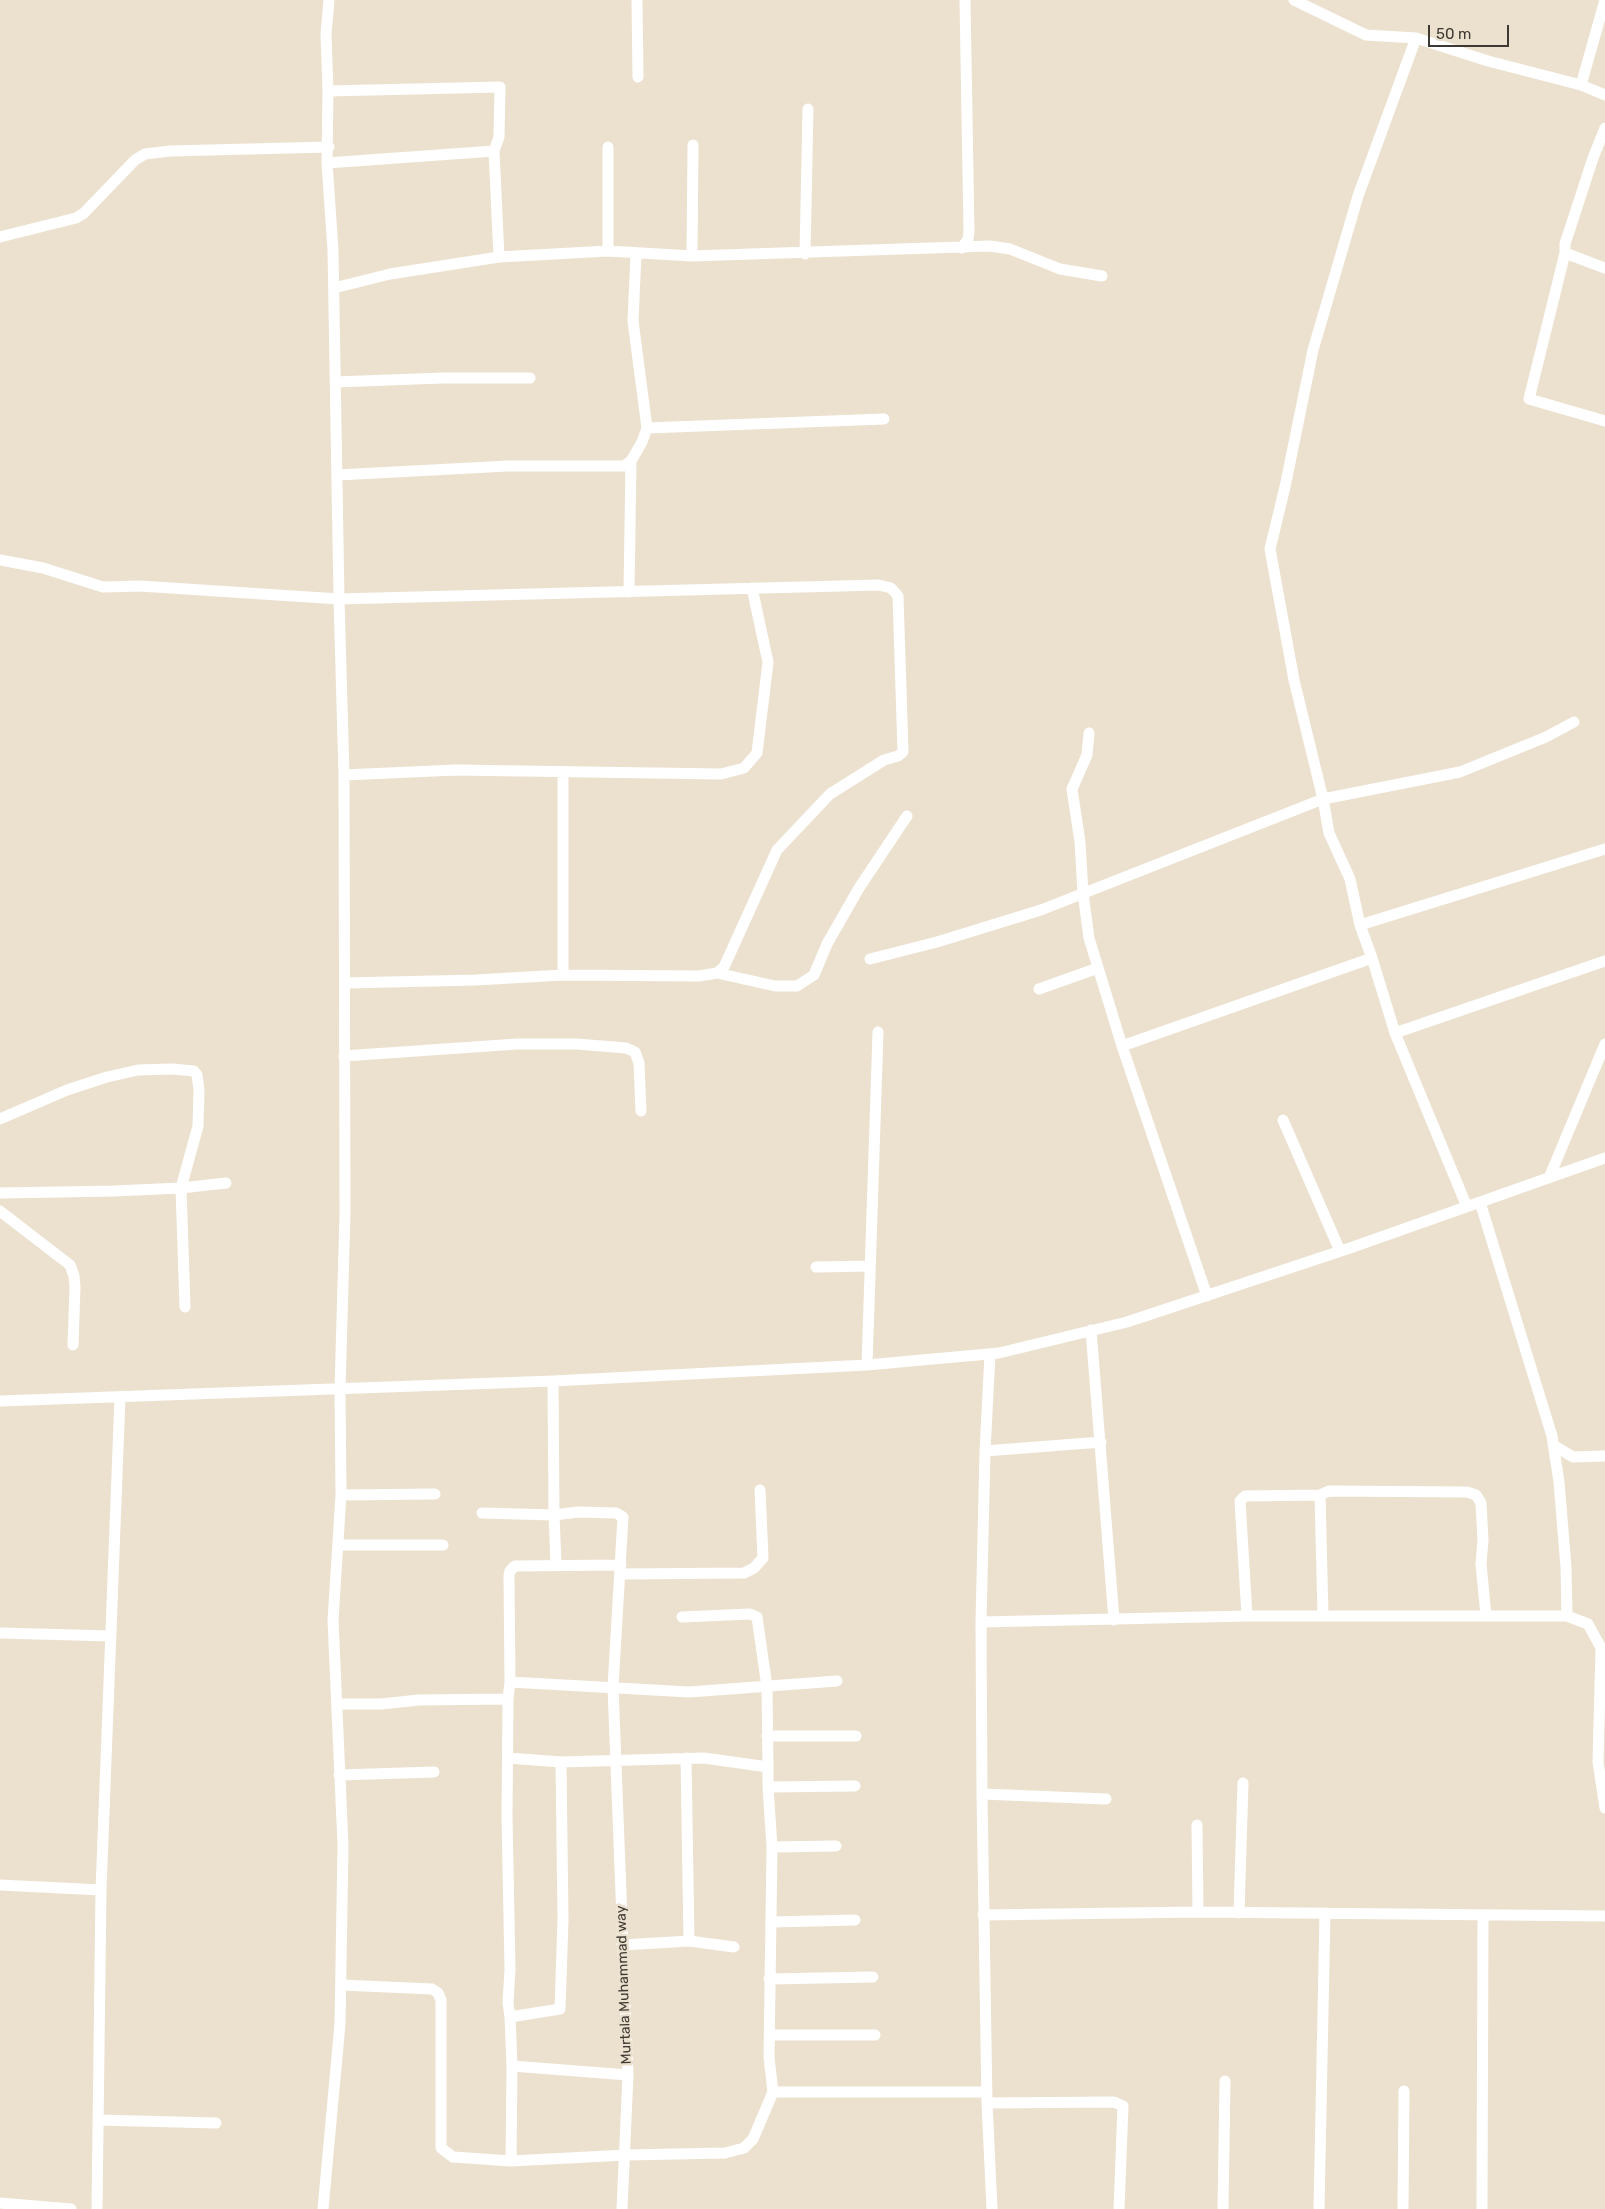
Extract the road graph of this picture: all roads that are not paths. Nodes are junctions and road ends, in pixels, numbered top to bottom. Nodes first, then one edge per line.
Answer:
1 (329, 0) edge
2 (637, 0) edge
3 (965, 0) edge
4 (1294, 0) edge
5 (1605, 0) edge
6 (1416, 38) junction
7 (638, 77) dead end
8 (1581, 86) junction
9 (328, 91) junction
10 (1605, 95) edge
11 (808, 108) dead end
12 (1605, 128) edge
13 (693, 145) dead end
14 (329, 147) junction
15 (608, 147) dead end
16 (494, 151) junction
17 (327, 163) junction
18 (0, 237) edge
19 (962, 248) junction
20 (608, 250) junction
21 (1565, 253) junction
22 (636, 254) junction
23 (805, 254) junction
24 (692, 256) junction
25 (499, 257) junction
26 (1605, 268) edge
27 (1102, 276) dead end
28 (334, 288) junction
29 (530, 378) dead end
30 (335, 382) junction
31 (884, 419) dead end
32 (1605, 420) edge
33 (647, 428) junction
34 (631, 461) junction
35 (338, 474) junction
36 (0, 560) edge
37 (752, 588) junction
38 (629, 592) junction
39 (338, 599) junction
40 (1574, 722) dead end
41 (1089, 733) dead end
42 (563, 772) junction
43 (344, 775) junction
44 (1323, 799) junction
45 (907, 816) dead end
46 (1605, 849) edge
47 (1083, 893) junction
48 (1360, 925) junction
49 (1372, 958) junction
50 (870, 959) dead end
51 (1605, 961) edge
52 (1098, 968) junction
53 (718, 973) junction
54 (563, 975) junction
55 (345, 983) junction
56 (1040, 989) dead end
57 (878, 1032) dead end
58 (1395, 1033) junction
59 (1605, 1044) edge
60 (1122, 1046) junction
61 (344, 1056) junction
62 (641, 1111) dead end
63 (0, 1118) edge
64 (1283, 1120) dead end
65 (1605, 1158) edge
66 (1549, 1178) junction
67 (226, 1183) dead end
68 (181, 1188) junction
69 (0, 1193) edge
70 (1480, 1202) junction
71 (1467, 1207) junction
72 (0, 1211) edge
73 (1340, 1251) junction
74 (870, 1266) junction
75 (816, 1267) dead end
76 (1207, 1296) junction
77 (185, 1307) dead end
78 (1091, 1330) junction
79 (72, 1344) dead end
80 (990, 1354) junction
81 (867, 1365) junction
82 (553, 1381) junction
83 (340, 1388) junction
84 (120, 1397) junction
85 (0, 1401) edge
86 (1101, 1442) junction
87 (1553, 1445) junction
88 (985, 1451) junction
89 (1605, 1456) edge
90 (760, 1490) dead end
91 (435, 1494) dead end
92 (341, 1495) junction
93 (1320, 1495) junction
94 (482, 1513) dead end
95 (554, 1515) junction
96 (339, 1545) junction
97 (443, 1545) dead end
98 (556, 1564) junction
99 (621, 1570) junction
100 (1247, 1616) junction
101 (1323, 1616) junction
102 (1486, 1616) junction
103 (1567, 1616) junction
104 (682, 1617) dead end
105 (1114, 1620) junction
106 (981, 1622) junction
107 (0, 1633) edge
108 (111, 1636) junction
109 (837, 1681) dead end
110 (510, 1682) junction
111 (613, 1687) junction
112 (766, 1687) junction
113 (508, 1699) junction
114 (337, 1704) junction
115 (767, 1736) junction
116 (856, 1736) dead end
117 (508, 1758) junction
118 (686, 1758) junction
119 (1602, 1761) edge
120 (561, 1762) junction
121 (617, 1762) junction
122 (768, 1767) junction
123 (434, 1772) dead end
124 (339, 1775) junction
125 (1243, 1783) dead end
126 (855, 1786) dead end
127 (768, 1787) junction
128 (982, 1794) junction
129 (1106, 1799) dead end
130 (1605, 1808) edge
131 (1197, 1825) dead end
132 (836, 1846) dead end
133 (772, 1847) junction
134 (0, 1885) edge
135 (101, 1890) junction
136 (1198, 1912) junction
137 (1239, 1913) junction
138 (1325, 1913) junction
139 (983, 1915) junction
140 (1483, 1916) junction
141 (1605, 1916) edge
142 (855, 1920) dead end
143 (771, 1922) junction
144 (689, 1941) junction
145 (622, 1945) junction
146 (734, 1947) dead end
147 (873, 1977) dead end
148 (769, 1980) junction
149 (341, 1985) junction
150 (510, 2017) junction
151 (770, 2035) junction
152 (875, 2035) dead end
153 (512, 2066) junction
154 (628, 2075) junction
155 (1225, 2081) dead end
156 (1404, 2091) dead end
157 (773, 2092) junction
158 (987, 2097) junction
159 (98, 2120) junction
160 (216, 2123) dead end
161 (626, 2155) junction
162 (511, 2161) junction
163 (0, 2203) edge
164 (71, 2209) edge
165 (97, 2209) edge
166 (323, 2209) edge
167 (622, 2209) edge
168 (992, 2209) edge
169 (1119, 2209) edge
170 (1223, 2209) edge
171 (1319, 2209) edge
172 (1403, 2209) edge
173 (1482, 2209) edge

1 - 9 street
2 - 7 street
3 - 19 street
4 - 6 street
5 - 8 street
6 - 8 street
6 - 44 street
8 - 10 street
9 - 14 street
9 - 16 street
11 - 23 street
12 - 21 street
13 - 24 street
14 - 17 street
14 - 18 street
15 - 20 street
16 - 17 street
16 - 25 street
17 - 28 street
19 - 23 street
19 - 27 street
20 - 22 street
20 - 25 street
21 - 26 street
21 - 32 street
22 - 24 street
22 - 33 street
23 - 24 street
25 - 28 street
28 - 30 street
29 - 30 street
30 - 35 street
31 - 33 street
33 - 34 street
34 - 35 street
34 - 38 street
35 - 39 street
36 - 39 street
37 - 38 street
37 - 42 street
37 - 53 street
38 - 39 street
39 - 43 street
40 - 44 street
41 - 47 street
42 - 43 street
42 - 54 street
43 - 55 street
44 - 47 street
44 - 48 street
45 - 53 street
46 - 48 street
47 - 50 street
47 - 52 street
48 - 49 street
49 - 58 street
49 - 60 street
51 - 58 street
52 - 56 street
52 - 60 street
53 - 54 street
54 - 55 street
55 - 61 street
57 - 74 street
58 - 71 street
59 - 66 street
60 - 76 street
61 - 62 street
61 - 83 street
63 - 68 street
64 - 73 street
65 - 66 street
66 - 70 street
67 - 68 street
68 - 69 street
68 - 77 street
70 - 71 street
70 - 87 street
71 - 73 street
72 - 79 street
73 - 76 street
74 - 75 street
74 - 81 street
76 - 78 street
78 - 80 street
78 - 86 street
80 - 81 street
80 - 88 street
81 - 82 street
82 - 83 street
82 - 95 street
83 - 84 street
83 - 92 street
84 - 85 street
84 - 108 street
86 - 88 street
86 - 105 street
87 - 89 street
87 - 103 street
88 - 106 street
90 - 99 street
91 - 92 street
92 - 96 street
93 - 100 street
93 - 101 street
93 - 102 street
94 - 95 street
95 - 98 street
95 - 99 street, Murtala Muhammad way
96 - 97 street
96 - 114 street
98 - 99 street
98 - 110 street
99 - 111 street, Murtala Muhammad way
100 - 101 street
100 - 105 street
101 - 102 street
102 - 103 street
103 - 119 street
104 - 112 street
105 - 106 street
106 - 128 street
107 - 108 street
108 - 135 street
109 - 112 street
110 - 111 street
110 - 113 street
111 - 112 street
111 - 121 street, Murtala Muhammad way
112 - 115 street
113 - 114 street
113 - 117 street
114 - 124 street
115 - 116 street
115 - 122 street
117 - 120 street
117 - 150 street
118 - 121 street
118 - 122 street
118 - 144 street
119 - 130 street
120 - 121 street
120 - 150 street
121 - 145 street, Murtala Muhammad way
122 - 127 street
123 - 124 street
124 - 149 street
125 - 137 street
126 - 127 street
127 - 133 street
128 - 129 street
128 - 139 street
131 - 136 street
132 - 133 street
133 - 143 street
134 - 135 street
135 - 159 street
136 - 137 street
136 - 139 street
137 - 138 street
138 - 140 street
138 - 171 street
139 - 158 street
140 - 141 street
140 - 173 street
142 - 143 street
143 - 148 street
144 - 145 street
144 - 146 street
145 - 154 street, Murtala Muhammad way
147 - 148 street
148 - 151 street
149 - 162 street
149 - 166 street
150 - 153 street
151 - 152 street
151 - 157 street
153 - 154 street
153 - 162 street
154 - 161 street, Murtala Muhammad way
155 - 170 street
156 - 172 street
157 - 158 street
157 - 161 street
158 - 168 street
158 - 169 street
159 - 160 street
159 - 165 street
161 - 162 street
161 - 167 street, Murtala Muhammad way
163 - 164 street

